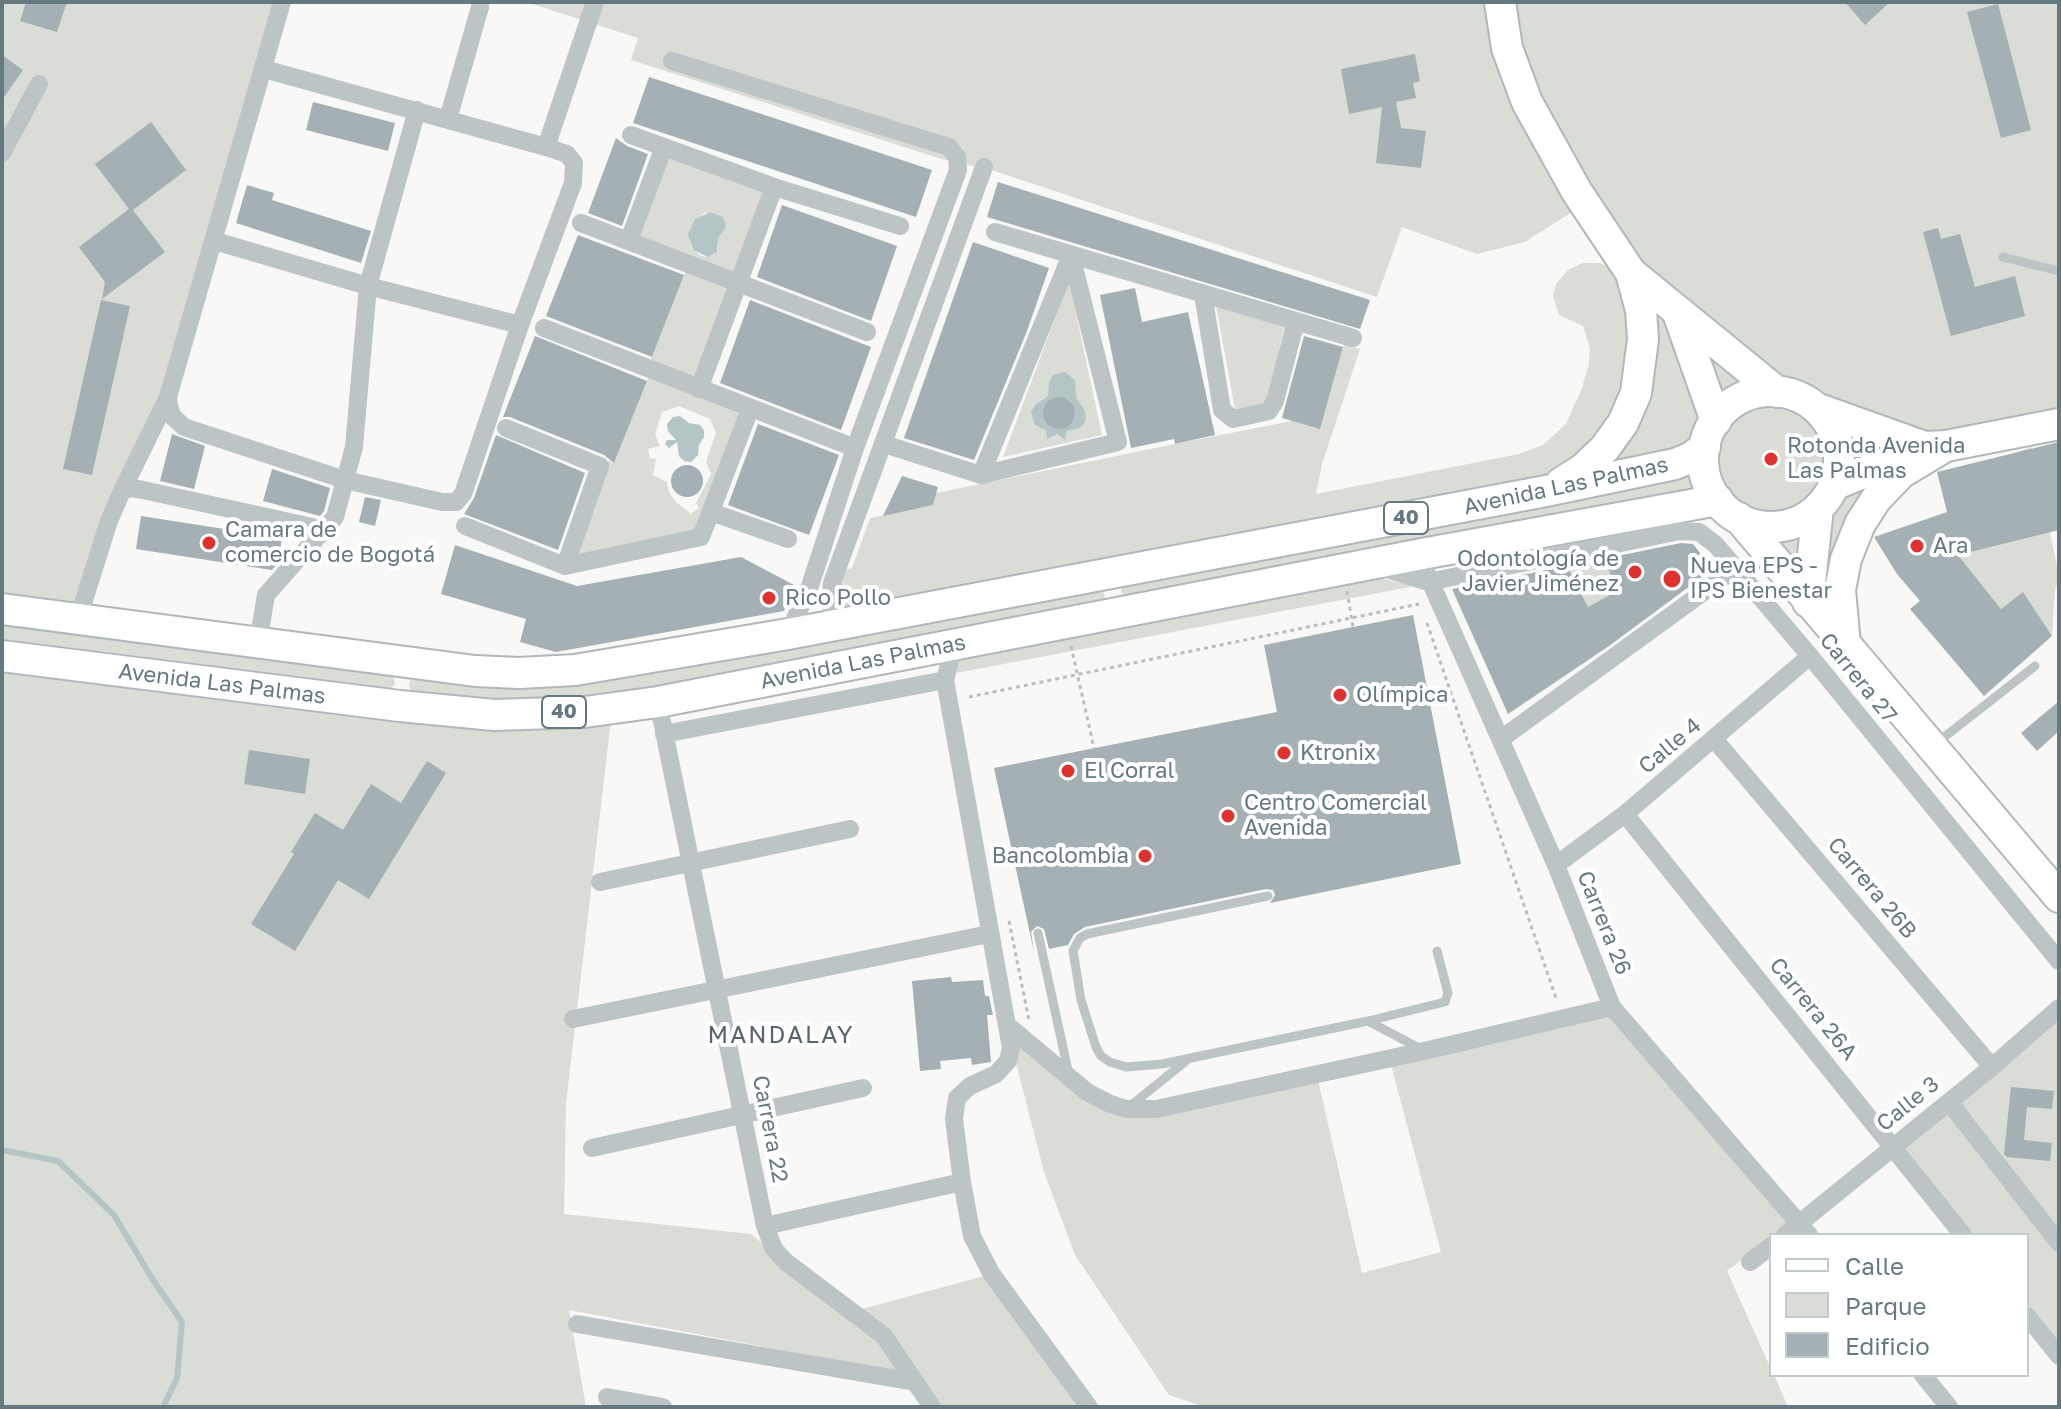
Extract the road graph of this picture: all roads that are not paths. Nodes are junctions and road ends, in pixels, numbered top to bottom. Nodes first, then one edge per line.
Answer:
1 (282, 2) edge
2 (595, 2) edge
3 (1500, 2) edge
4 (480, 7) dead end
5 (672, 61) dead end
6 (264, 69) junction
7 (39, 84) dead end
8 (417, 110) junction
9 (448, 119) junction
10 (631, 135) dead end
11 (546, 147) junction
12 (664, 147) junction
13 (2, 153) edge
14 (984, 167) dead end
15 (774, 187) junction
16 (581, 223) dead end
17 (900, 226) dead end
18 (995, 232) dead end
19 (629, 240) junction
20 (215, 241) junction
21 (1071, 255) junction
22 (2003, 257) dead end
23 (2059, 271) edge
24 (1631, 273) junction
25 (737, 284) junction
26 (368, 286) junction
27 (1203, 294) junction
28 (1678, 313) junction
29 (1296, 321) junction
30 (520, 325) junction
31 (544, 328) dead end
32 (867, 332) dead end
33 (1353, 338) dead end
34 (699, 389) junction
35 (1777, 392) junction
36 (168, 397) junction
37 (1816, 408) junction
38 (750, 409) junction
39 (2059, 424) edge
40 (506, 428) dead end
41 (1710, 434) junction
42 (884, 444) junction
43 (1936, 446) junction
44 (855, 448) junction
45 (981, 475) junction
46 (345, 480) junction
47 (122, 491) junction
48 (1546, 491) junction
49 (1826, 497) junction
50 (1728, 509) junction
51 (711, 512) junction
52 (465, 526) dead end
53 (326, 530) junction
54 (788, 539) dead end
55 (565, 566) junction
56 (1425, 568) junction
57 (1735, 569) junction
58 (1103, 574) junction
59 (1808, 602) junction
60 (2, 609) edge
61 (1120, 612) junction
62 (78, 619) junction
63 (837, 624) junction
64 (788, 634) junction
65 (258, 643) junction
66 (1845, 644) junction
67 (954, 645) junction
68 (922, 651) junction
69 (2, 656) edge
70 (1810, 656) junction
71 (407, 662) junction
72 (2035, 666) dead end
73 (945, 680) junction
74 (658, 702) junction
75 (400, 706) junction
76 (664, 734) junction
77 (1501, 739) junction
78 (1715, 740) junction
79 (1931, 747) junction
80 (1625, 814) junction
81 (850, 829) dead end
82 (692, 862) junction
83 (1556, 865) junction
84 (600, 882) dead end
85 (2052, 883) edge
86 (1268, 896) dead end
87 (1038, 933) dead end
88 (989, 934) junction
89 (1437, 951) dead end
90 (2059, 961) edge
91 (717, 990) junction
92 (1612, 1007) junction
93 (2059, 1008) edge
94 (573, 1019) dead end
95 (1368, 1021) junction
96 (1007, 1025) junction
97 (1424, 1051) junction
98 (1188, 1059) junction
99 (1992, 1067) junction
100 (1069, 1078) junction
101 (863, 1088) dead end
102 (1949, 1102) junction
103 (1126, 1109) junction
104 (742, 1114) junction
105 (1893, 1147) junction
106 (592, 1148) dead end
107 (962, 1182) junction
108 (765, 1226) junction
109 (1798, 1231) edge
110 (1961, 1233) edge
111 (2059, 1243) edge
112 (1769, 1248) edge
113 (1750, 1262) dead end
114 (2029, 1318) edge
115 (577, 1324) dead end
116 (2059, 1356) edge
117 (1924, 1377) edge
118 (915, 1382) junction
119 (607, 1397) dead end
120 (1946, 1406) edge
121 (658, 1407) edge
122 (932, 1407) edge
123 (1089, 1407) edge

1 - 6 street
2 - 11 street
3 - 24 main road
4 - 9 street
5 - 44 street
6 - 8 street
6 - 20 street
7 - 13 street
8 - 9 street
8 - 26 street
9 - 11 street
10 - 12 street
11 - 30 street
12 - 15 street
12 - 19 street
14 - 42 street
15 - 17 street
15 - 25 street
16 - 19 street
18 - 21 street
19 - 25 street
20 - 26 street
20 - 36 street
21 - 27 street
21 - 45 street
21 - 45 street
22 - 23 lane
24 - 28 main road
24 - 48 main road
25 - 32 street
25 - 34 street
26 - 30 street
26 - 46 street
27 - 29 street
27 - 29 street
28 - 35 main road
28 - 41 main road
29 - 33 street
30 - 46 street
31 - 34 street
34 - 38 street
35 - 37 main road
35 - 41 main road, 40
36 - 46 street
36 - 47 street
37 - 43 main road
37 - 49 main road
38 - 44 street
38 - 51 street
39 - 43 main road
40 - 55 street
41 - 48 main road, Avenida Las Palmas / 40
41 - 50 main road
42 - 45 street
42 - 63 street
43 - 49 main road
43 - 66 main road
44 - 64 street
46 - 53 street
47 - 53 street
47 - 62 street
48 - 58 main road, Avenida Las Palmas / 40
49 - 50 main road, 40
49 - 59 main road
50 - 56 main road, Avenida Las Palmas / 40
50 - 59 main road
51 - 54 street
51 - 55 street
52 - 55 street
53 - 65 street
56 - 57 street, Carrera 27
56 - 61 main road, Avenida Las Palmas / 40
56 - 77 street, Carrera 26
57 - 70 street, Carrera 27
57 - 77 street
58 - 61 main road
58 - 63 main road, Avenida Las Palmas / 40
59 - 66 main road
60 - 62 main road, Avenida Las Palmas / 40
61 - 67 main road, Avenida Las Palmas / 40
62 - 65 main road, Avenida Las Palmas / 40
63 - 64 main road, Avenida Las Palmas / 40
64 - 71 main road, Avenida Las Palmas / 40
65 - 71 main road, Avenida Las Palmas / 40
66 - 79 main road
67 - 68 main road, Avenida Las Palmas / 40
67 - 73 street
68 - 73 street
68 - 74 main road, Avenida Las Palmas / 40
69 - 75 main road, Avenida Las Palmas / 40
70 - 78 street, Calle 4
70 - 90 street, Carrera 27
71 - 75 main road
72 - 79 lane
73 - 76 street
73 - 88 street
74 - 75 main road, Avenida Las Palmas / 40
74 - 76 street, Carrera 22
76 - 82 street, Carrera 22
77 - 83 street, Carrera 26
78 - 80 street, Calle 4
78 - 99 street, Carrera 26B
79 - 85 main road
80 - 83 street, Calle 4
80 - 105 street, Carrera 26A
81 - 82 street
82 - 84 street
82 - 91 street, Carrera 22
83 - 92 street, Carrera 26
86 - 98 lane
87 - 100 lane
88 - 91 street
88 - 96 street
89 - 95 lane
91 - 94 street
91 - 104 street, Carrera 22
92 - 97 street
92 - 109 street, Carrera 26
93 - 99 street, Calle 3
95 - 97 lane
95 - 98 lane
96 - 100 street
96 - 107 street
97 - 103 street
98 - 103 lane
99 - 102 street, Calle 3
100 - 103 street
101 - 104 street
102 - 105 street, Calle 3
102 - 111 street
104 - 106 street
104 - 108 street, Carrera 22
105 - 109 street, Calle 3
105 - 110 street, Carrera 26A
107 - 108 street
107 - 123 street
108 - 118 street, Carrera 22
112 - 113 street
114 - 116 street
115 - 118 street
117 - 120 street
118 - 122 street, Carrera 22
119 - 121 street

